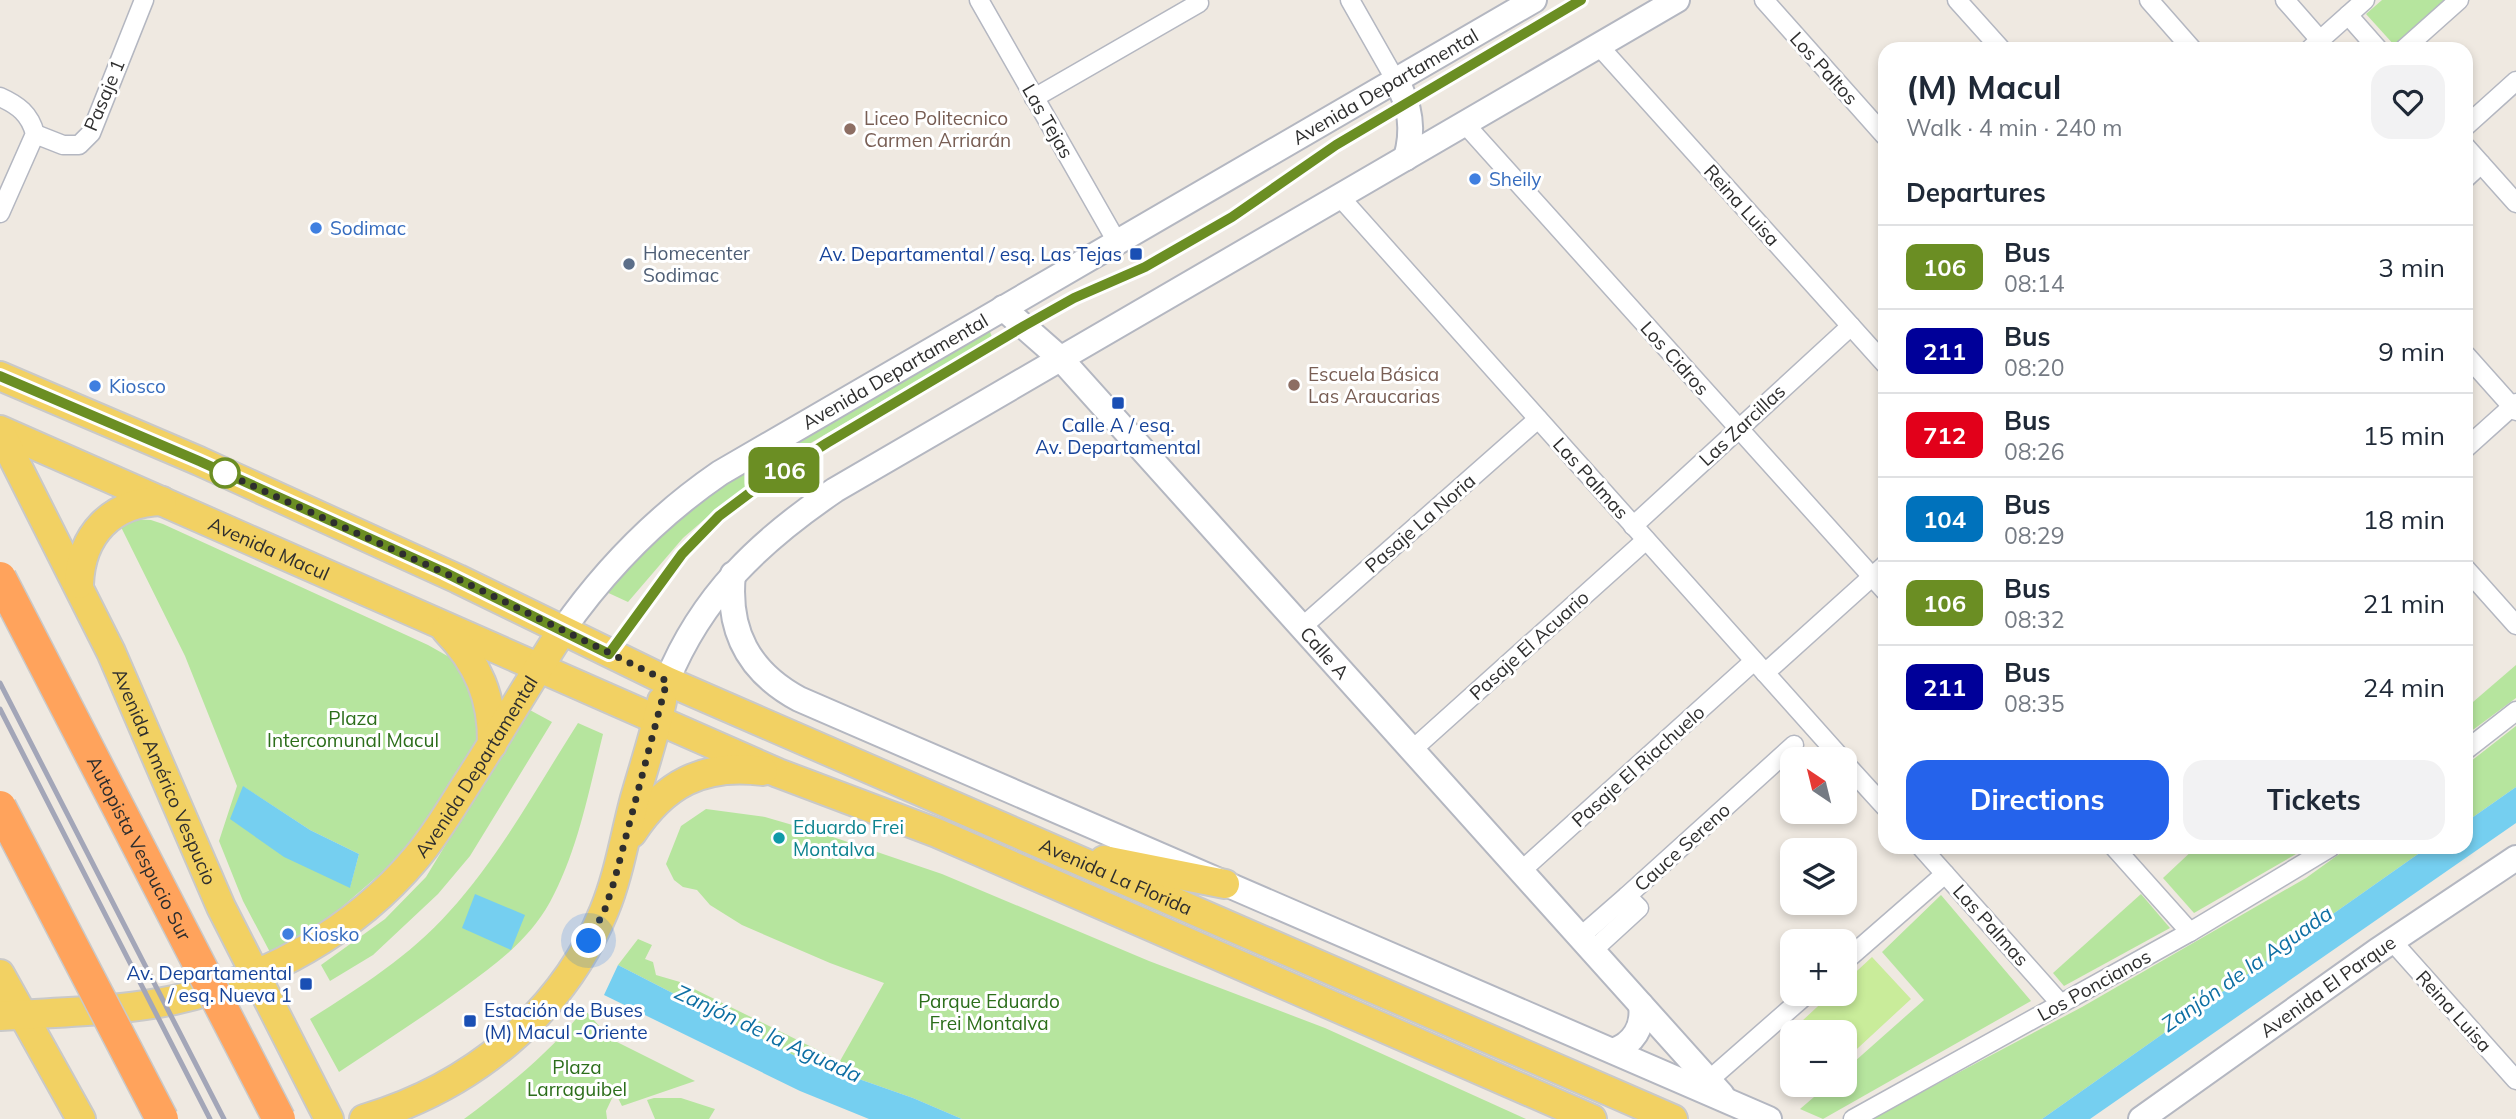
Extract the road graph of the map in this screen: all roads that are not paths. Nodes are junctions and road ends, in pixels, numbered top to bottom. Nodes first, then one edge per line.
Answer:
1 (144, 0) edge
2 (979, 0) edge
3 (1350, 0) edge
4 (1534, 0) edge
5 (1677, 0) edge
6 (1764, 0) edge
7 (1957, 0) edge
8 (2149, 0) edge
9 (2284, 0) edge
10 (2365, 0) edge
11 (2459, 0) edge
12 (1199, 3) dead end
13 (2348, 15) junction
14 (1995, 42) edge
15 (2186, 42) edge
16 (2314, 42) edge
17 (2317, 42) edge
18 (2372, 42) edge
19 (2412, 42) edge
20 (1599, 46) junction
21 (1396, 81) junction
22 (2516, 81) edge
23 (0, 97) edge
24 (1034, 98) junction
25 (2473, 121) edge
26 (1465, 124) junction
27 (1878, 128) edge
28 (35, 134) junction
29 (2473, 155) edge
30 (1406, 158) junction
31 (2481, 164) junction
32 (2473, 171) edge
33 (1340, 197) junction
34 (2516, 203) edge
35 (0, 213) edge
36 (1117, 242) junction
37 (1003, 308) junction
38 (1851, 326) junction
39 (1878, 356) edge
40 (1061, 359) junction
41 (2473, 362) edge
42 (0, 376) edge
43 (2515, 407) edge
44 (1538, 419) junction
45 (1738, 428) junction
46 (0, 431) edge
47 (2473, 442) edge
48 (162, 501) junction
49 (1633, 526) junction
50 (1646, 540) junction
51 (1878, 571) edge
52 (733, 574) junction
53 (2473, 577) edge
54 (0, 578) edge
55 (79, 584) junction
56 (440, 622) junction
57 (2516, 625) edge
58 (1302, 627) junction
59 (562, 631) junction
60 (539, 666) junction
61 (1760, 667) junction
62 (667, 681) junction
63 (2516, 711) edge
64 (658, 720) junction
65 (492, 744) junction
66 (1794, 745) dead end
67 (2473, 745) edge
68 (1831, 747) edge
69 (1412, 750) junction
70 (778, 773) junction
71 (1857, 776) edge
72 (1878, 799) edge
73 (0, 807) edge
74 (1049, 849) junction
75 (621, 850) junction
76 (1927, 854) edge
77 (2120, 854) edge
78 (2316, 854) edge
79 (2516, 858) edge
80 (1521, 871) junction
81 (1945, 874) junction
82 (1225, 884) junction
83 (2190, 932) junction
84 (2392, 941) junction
85 (1586, 944) junction
86 (1857, 951) edge
87 (0, 974) edge
88 (254, 975) junction
89 (2060, 1003) junction
90 (1641, 1005) junction
91 (1793, 1006) edge
92 (11, 1015) edge
93 (1613, 1051) junction
94 (1709, 1080) junction
95 (2516, 1080) edge
96 (1727, 1101) junction
97 (403, 1112) edge
98 (81, 1119) edge
99 (162, 1119) edge
100 (279, 1119) edge
101 (329, 1119) edge
102 (364, 1119) edge
103 (1591, 1119) edge
104 (1673, 1119) edge
105 (1769, 1119) edge
106 (1853, 1119) edge
107 (2141, 1119) edge

1 - 28 street, Pasaje 1
2 - 24 street, Las Tejas
3 - 21 street
4 - 21 street, Avenida Departamental
5 - 20 street
6 - 27 street, Los Paltos
7 - 14 street
8 - 15 street
9 - 16 street
10 - 13 street
11 - 19 street
12 - 24 street
13 - 17 street
13 - 18 street
20 - 26 street
20 - 38 street, Reina Luisa
21 - 30 street
21 - 36 street, Avenida Departamental
22 - 25 street
23 - 28 street
24 - 36 street, Las Tejas
26 - 30 street
26 - 45 street, Los Cidros
28 - 35 street
29 - 31 street
30 - 33 street
31 - 32 street
31 - 34 street
33 - 40 street
33 - 44 street, Las Palmas
36 - 37 street, Avenida Departamental
37 - 40 street, Calle A
37 - 59 street, Avenida Departamental
38 - 39 street, Reina Luisa
38 - 45 street, Las Zarcillas
40 - 52 street
40 - 58 street, Calle A
41 - 43 street
42 - 59 main road
43 - 47 street
44 - 49 street, Las Palmas
44 - 58 street, Pasaje La Noria
45 - 49 street, Las Zarcillas
45 - 51 street, Los Cidros
46 - 48 main road, Avenida Macul
46 - 55 main road, Avenida Américo Vespucio
48 - 55 main road
48 - 56 main road, Avenida Macul
49 - 50 street, Las Palmas
50 - 61 street, Las Palmas
50 - 69 street, Pasaje El Acuario
51 - 61 street, Pasaje El Riachuelo
52 - 62 street
52 - 82 street, Avenida La Florida
53 - 57 street
54 - 100 highway, Autopista Vespucio Sur, bridge
55 - 88 main road, Avenida Américo Vespucio
56 - 60 main road, Avenida Macul
56 - 65 main road
58 - 69 street, Calle A
59 - 60 main road, Avenida Departamental
59 - 62 main road, Avenida La Florida
60 - 64 main road, Avenida La Florida
60 - 65 main road, Avenida Departamental
61 - 68 street, Las Palmas
61 - 80 street, Pasaje El Riachuelo
62 - 64 main road
62 - 74 main road, Avenida La Florida
63 - 67 street
64 - 70 main road, Avenida La Florida
64 - 75 main road
65 - 88 main road, Avenida Departamental
66 - 85 street, Cauce Sereno
69 - 80 street, Calle A
70 - 75 main road
70 - 103 main road, Avenida La Florida
71 - 72 street, Las Palmas
73 - 99 highway, bridge
74 - 82 main road
74 - 104 main road, Avenida La Florida
75 - 97 main road
76 - 81 street, Las Palmas
77 - 83 street
78 - 83 street, Los Poncianos
79 - 84 street, Avenida El Parque
80 - 85 street, Calle A
81 - 86 street
81 - 89 street, Las Palmas
82 - 93 street, Avenida La Florida
83 - 89 street, Los Poncianos
84 - 95 street, Reina Luisa
84 - 107 street, Avenida El Parque
85 - 90 street, Calle A
87 - 92 main road
88 - 92 main road, Avenida Departamental
88 - 101 main road, Avenida Américo Vespucio
89 - 106 street, Los Poncianos
90 - 93 street
90 - 94 street, Calle A
91 - 94 street
92 - 98 main road
93 - 96 street, Avenida La Florida
94 - 96 street, Calle A
96 - 105 street, Avenida La Florida
97 - 102 main road

